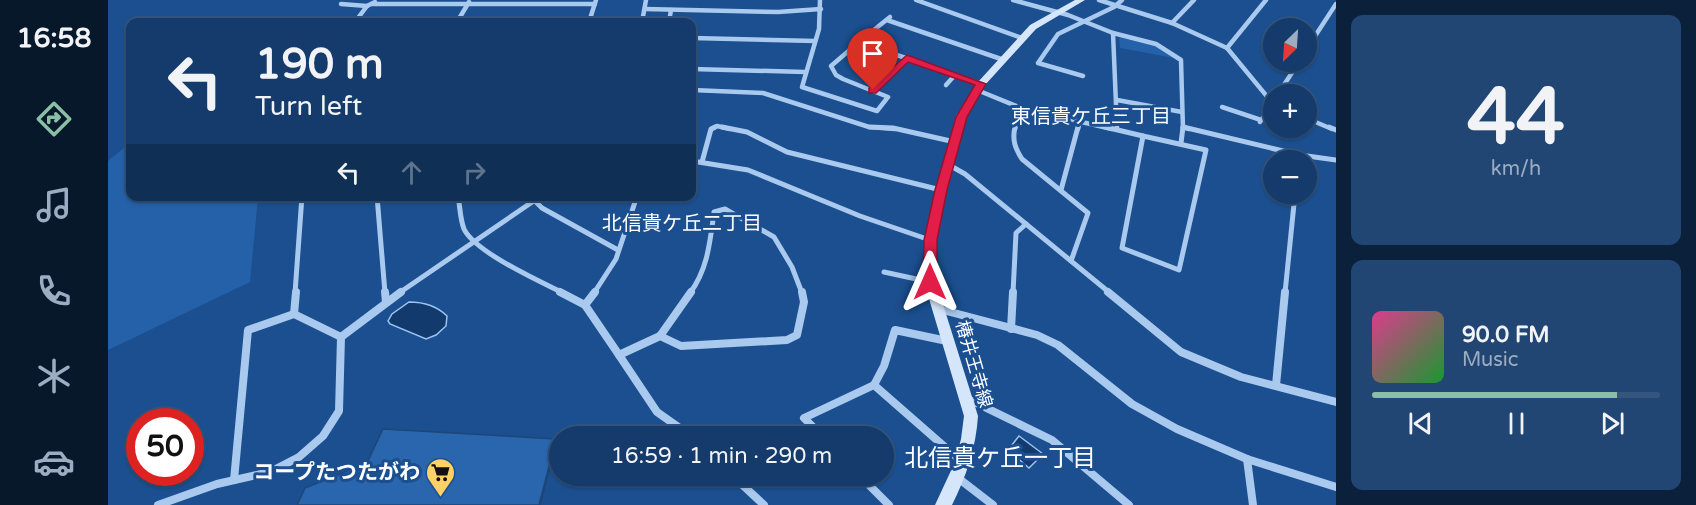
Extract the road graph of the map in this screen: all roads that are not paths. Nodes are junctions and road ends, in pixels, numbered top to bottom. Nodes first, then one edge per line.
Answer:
1 (378, 0) edge
2 (646, 0) edge
3 (820, 0) edge
4 (916, 0) edge
5 (1012, 0) edge
6 (1081, 0) edge
7 (1099, 0) edge
8 (1122, 0) edge
9 (1194, 0) edge
10 (1266, 0) edge
11 (470, 2) edge
12 (595, 2) edge
13 (341, 4) dead end
14 (1336, 4) edge
15 (369, 5) junction
16 (1117, 5) junction
17 (645, 9) junction
18 (821, 9) junction
19 (671, 10) junction
20 (1060, 12) junction
21 (358, 18) edge
22 (460, 18) edge
23 (590, 18) edge
24 (643, 18) edge
25 (670, 18) edge
26 (1083, 21) junction
27 (1173, 22) junction
28 (1113, 33) junction
29 (1317, 33) edge
30 (696, 38) edge
31 (1022, 38) junction
32 (815, 41) junction
33 (860, 42) junction
34 (1227, 48) junction
35 (907, 58) junction
36 (1001, 60) junction
37 (696, 69) edge
38 (805, 72) junction
39 (955, 75) junction
40 (1083, 76) dead end
41 (946, 85) dead end
42 (979, 87) junction
43 (696, 90) edge
44 (873, 90) junction
45 (1263, 91) edge
46 (1117, 100) junction
47 (1222, 107) dead end
48 (1021, 108) junction
49 (1182, 112) junction
50 (1263, 118) edge
51 (1080, 120) junction
52 (1317, 122) edge
53 (1183, 127) junction
54 (1118, 128) junction
55 (1336, 130) edge
56 (1143, 134) junction
57 (955, 142) junction
58 (1181, 143) junction
59 (1270, 150) edge
60 (1317, 159) edge
61 (1336, 160) edge
62 (696, 161) edge
63 (702, 162) junction
64 (949, 165) junction
65 (941, 190) junction
66 (1061, 190) junction
67 (302, 201) edge
68 (377, 201) edge
69 (459, 201) edge
70 (531, 201) edge
71 (537, 201) edge
72 (635, 201) edge
73 (1294, 204) edge
74 (1026, 224) junction
75 (930, 240) junction
76 (474, 242) junction
77 (618, 250) junction
78 (1071, 261) junction
79 (884, 272) dead end
80 (930, 282) junction
81 (386, 302) junction
82 (585, 305) junction
83 (939, 309) junction
84 (294, 314) junction
85 (1011, 329) junction
86 (660, 336) junction
87 (341, 337) junction
88 (950, 342) junction
89 (619, 355) junction
90 (1276, 385) junction
91 (874, 386) junction
92 (967, 398) junction
93 (1336, 402) edge
94 (677, 426) edge
95 (812, 426) edge
96 (1247, 459) junction
97 (963, 462) junction
98 (958, 478) junction
99 (234, 480) junction
100 (744, 486) edge
101 (870, 486) edge
102 (1336, 487) edge
103 (158, 505) edge
104 (764, 505) edge
105 (889, 505) edge
106 (943, 505) edge
107 (993, 505) edge
108 (1129, 505) edge
109 (1253, 505) edge

1 - 15 street
2 - 17 street
3 - 18 street
4 - 31 street
5 - 20 street
6 - 20 main road, 椿井王寺線
7 - 16 street
8 - 16 street
9 - 27 street
10 - 34 street
11 - 12 street
11 - 15 street
11 - 22 street
12 - 23 street
13 - 15 street
14 - 29 street
15 - 21 street
16 - 26 street
16 - 27 street
17 - 19 street
17 - 24 street
18 - 19 street
18 - 32 street
19 - 25 street
20 - 26 street
20 - 31 main road, 椿井王寺線
26 - 28 street
26 - 40 street
27 - 34 street
28 - 46 street
28 - 49 street
30 - 32 street
31 - 36 main road, 椿井王寺線
32 - 38 street
33 - 35 street
33 - 36 street
33 - 44 street
34 - 45 street
35 - 39 street
35 - 44 street
36 - 42 main road, 椿井王寺線
37 - 38 street
38 - 44 street
39 - 41 street
39 - 42 street
42 - 48 street
42 - 57 main road, 椿井王寺線
43 - 57 street
46 - 49 street
46 - 54 street
47 - 50 street
48 - 51 street
48 - 66 street
49 - 53 street
51 - 54 street
51 - 66 street
52 - 55 street
53 - 58 street
53 - 59 street
54 - 56 street
56 - 58 street
56 - 58 street
57 - 64 main road, 椿井王寺線
60 - 61 street
62 - 63 street
63 - 65 street
63 - 75 street
64 - 65 main road, 椿井王寺線
64 - 74 street
65 - 75 main road, 椿井王寺線
66 - 78 street
67 - 84 street
68 - 81 street
69 - 76 street
70 - 76 street
71 - 77 street
72 - 77 street
73 - 90 street
74 - 78 street
74 - 85 street
75 - 80 main road, 椿井王寺線
76 - 81 street
76 - 82 street
77 - 82 street
78 - 90 street
79 - 80 street
80 - 83 main road, 椿井王寺線
81 - 87 street
82 - 89 street
83 - 85 street
83 - 88 main road, 椿井王寺線
84 - 87 street
84 - 99 street
85 - 96 street
86 - 86 street
86 - 89 street
87 - 99 street
88 - 91 street
88 - 92 main road, 椿井王寺線
89 - 94 street
90 - 93 street
91 - 95 street
91 - 97 street
92 - 97 main road, 椿井王寺線
92 - 108 street
96 - 102 street
96 - 109 street
97 - 98 main road, 椿井王寺線
98 - 106 main road, 椿井王寺線
98 - 107 street
99 - 103 street
100 - 104 street
101 - 105 street

